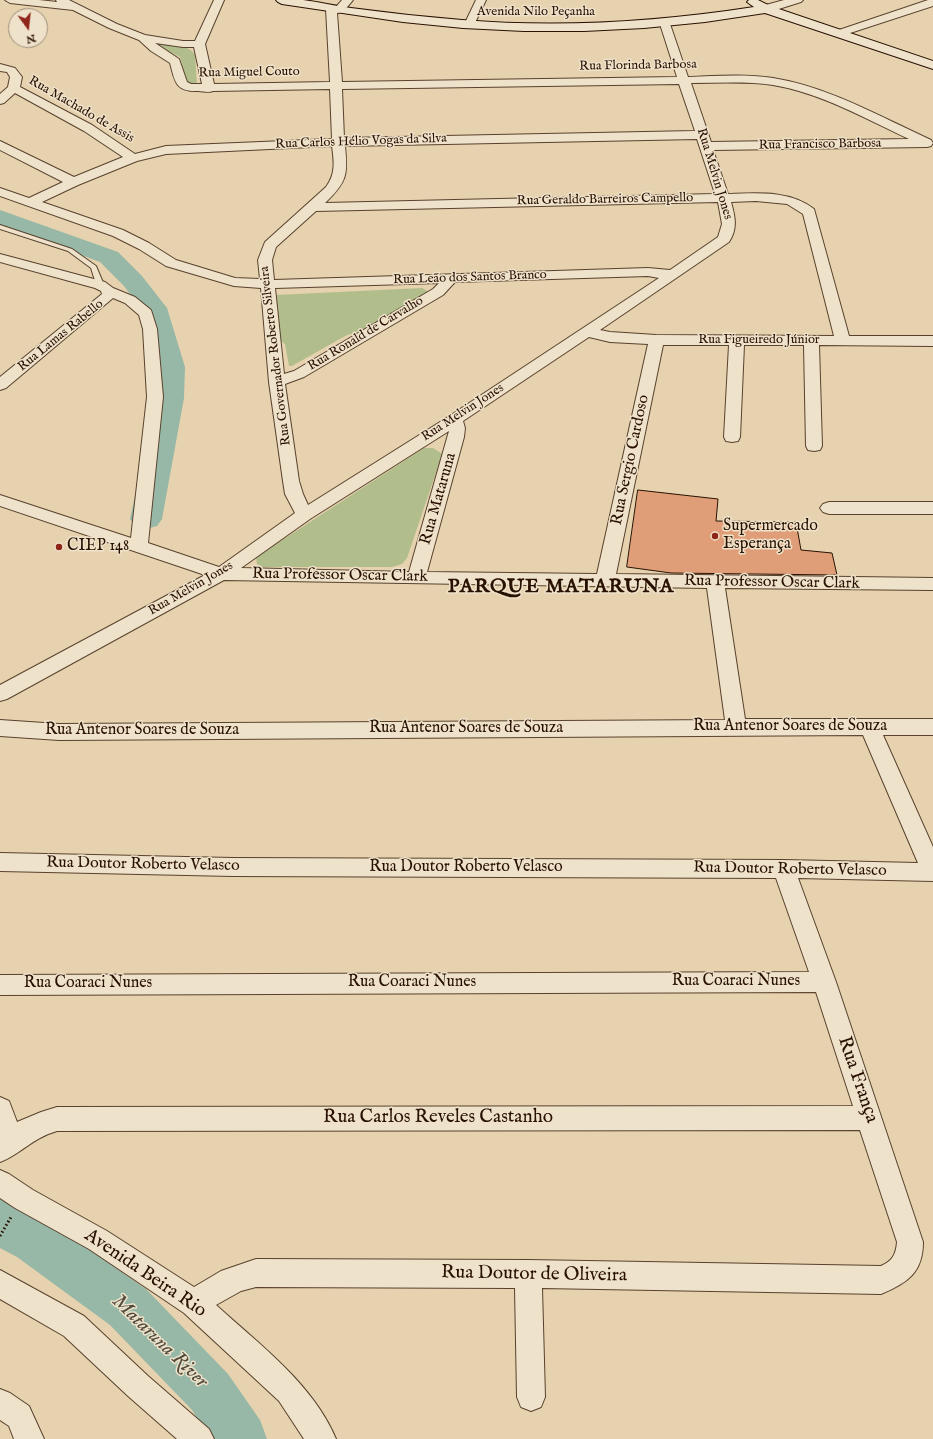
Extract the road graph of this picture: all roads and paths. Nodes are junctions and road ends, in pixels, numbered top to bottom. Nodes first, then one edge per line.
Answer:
1 (10, 0) edge
2 (61, 0) edge
3 (219, 0) edge
4 (282, 0) edge
5 (348, 0) edge
6 (481, 0) edge
7 (750, 0) edge
8 (797, 0) edge
9 (933, 2) edge
10 (74, 7) junction
11 (335, 9) junction
12 (766, 9) junction
13 (725, 16) junction
14 (801, 20) junction
15 (666, 24) junction
16 (469, 26) junction
17 (840, 33) junction
18 (142, 38) junction
19 (199, 44) junction
20 (933, 65) edge
21 (0, 67) edge
22 (685, 79) junction
23 (337, 85) junction
24 (14, 88) junction
25 (209, 89) junction
26 (0, 100) edge
27 (704, 140) junction
28 (338, 142) junction
29 (930, 143) edge
30 (0, 145) edge
31 (134, 158) junction
32 (73, 182) junction
33 (0, 192) edge
34 (723, 198) junction
35 (31, 202) junction
36 (312, 207) junction
37 (0, 227) edge
38 (0, 258) edge
39 (673, 275) junction
40 (450, 278) junction
41 (268, 284) junction
42 (104, 288) junction
43 (587, 332) junction
44 (656, 340) junction
45 (737, 340) junction
46 (811, 341) junction
47 (843, 341) junction
48 (933, 341) edge
49 (277, 382) junction
50 (0, 385) edge
51 (454, 420) junction
52 (732, 437) dead end
53 (814, 446) dead end
54 (0, 500) edge
55 (829, 508) dead end
56 (933, 508) edge
57 (304, 515) junction
58 (139, 546) junction
59 (221, 574) junction
60 (416, 578) junction
61 (605, 581) junction
62 (715, 582) junction
63 (933, 584) edge
64 (0, 694) edge
65 (736, 727) junction
66 (870, 727) junction
67 (933, 727) edge
68 (0, 728) edge
69 (0, 862) edge
70 (784, 869) junction
71 (933, 872) edge
72 (824, 982) junction
73 (0, 985) edge
74 (0, 1109) edge
75 (869, 1118) junction
76 (6, 1145) edge
77 (0, 1183) edge
78 (10, 1219) dead end
79 (0, 1236) edge
80 (528, 1274) junction
81 (881, 1280) joint
82 (0, 1284) edge
83 (194, 1303) junction
84 (531, 1397) dead end
85 (0, 1403) edge
86 (29, 1439) edge
87 (199, 1439) edge
88 (321, 1439) edge

1 - 10 street, Rua Miguel Couto
2 - 10 street, Rua Miguel Couto
3 - 19 street
4 - 11 main road, Avenida Nilo Peçanha
5 - 11 street
6 - 16 street
7 - 12 main road
8 - 12 main road, Avenida Nilo Peçanha
9 - 17 street
10 - 18 street, Rua Miguel Couto
11 - 16 main road, Avenida Nilo Peçanha
11 - 23 street, Rua Governador Roberto Silveira
12 - 13 main road, Avenida Nilo Peçanha
12 - 14 main road
13 - 14 main road
13 - 15 main road, Avenida Nilo Peçanha
14 - 17 main road
15 - 16 main road, Avenida Nilo Peçanha
15 - 22 street, Rua Melvin Jones
17 - 20 main road
18 - 19 street
18 - 25 street, Rua Miguel Couto
19 - 25 street
21 - 24 street
22 - 23 street, Rua Florinda Barbosa
22 - 27 street, Rua Melvin Jones
22 - 29 street, Rua Florinda Barbosa
23 - 25 street, Rua Miguel Couto
23 - 28 street, Rua Governador Roberto Silveira
24 - 26 street
24 - 31 street, Rua Machado de Assis
27 - 28 street, Rua Carlos Hélio Vogas da Silva
27 - 29 street, Rua Francisco Barbosa
27 - 34 street, Rua Melvin Jones
28 - 31 street, Rua Carlos Hélio Vogas da Silva
28 - 36 street, Rua Governador Roberto Silveira
30 - 32 street
31 - 32 street, Rua Carlos Hélio Vogas da Silva
32 - 35 street, Rua Carlos Hélio Vogas da Silva
33 - 35 street, Rua Leão dos Santos Branco
34 - 36 street, Rua Geraldo Barreiros Campello
34 - 39 street, Rua Melvin Jones
34 - 47 street, Rua Geraldo Barreiros Campello
35 - 41 street, Rua Leão dos Santos Branco
36 - 41 street, Rua Governador Roberto Silveira
37 - 42 lane
38 - 42 street
39 - 40 street, Rua Leão dos Santos Branco
39 - 43 street, Rua Melvin Jones
40 - 41 street, Rua Leão dos Santos Branco
40 - 49 street, Rua Ronald de Carvalho
41 - 49 street, Rua Governador Roberto Silveira
42 - 50 street, Rua Lamas Rabello
42 - 58 street
43 - 44 street, Rua Figueiredo Júnior
43 - 51 street, Rua Melvin Jones
44 - 45 street, Rua Figueiredo Júnior
44 - 61 street, Rua Sergio Cardoso
45 - 46 street, Rua Figueiredo Júnior
45 - 52 street
46 - 47 street, Rua Figueiredo Júnior
46 - 53 street
47 - 48 street, Rua Figueiredo Júnior
49 - 57 street, Rua Governador Roberto Silveira
51 - 57 street, Rua Melvin Jones
51 - 60 street, Rua Mataruna
54 - 58 street, Rua Professor Oscar Clark
55 - 56 street
57 - 59 street, Rua Melvin Jones
58 - 59 street, Rua Professor Oscar Clark
59 - 60 street, Rua Professor Oscar Clark
59 - 64 street, Rua Melvin Jones
60 - 61 street, Rua Professor Oscar Clark
61 - 62 street, Rua Professor Oscar Clark
62 - 63 street, Rua Professor Oscar Clark
62 - 65 street
65 - 66 street, Rua Antenor Soares de Souza
65 - 68 street, Rua Antenor Soares de Souza
66 - 67 street, Rua Antenor Soares de Souza
66 - 71 street
69 - 70 street, Rua Doutor Roberto Velasco
70 - 71 street, Rua Doutor Roberto Velasco
70 - 72 street, Rua França
72 - 73 street, Rua Coaraci Nunes
72 - 75 street, Rua França
74 - 76 street
75 - 76 street, Rua Carlos Reveles Castanho
75 - 81 street, Rua França
77 - 83 street, Avenida Beira Rio
78 - 79 path
80 - 81 street, Rua Doutor de Oliveira
80 - 83 street, Rua Doutor de Oliveira
80 - 84 street
82 - 87 street
83 - 88 street, Avenida Beira Rio
85 - 86 street

